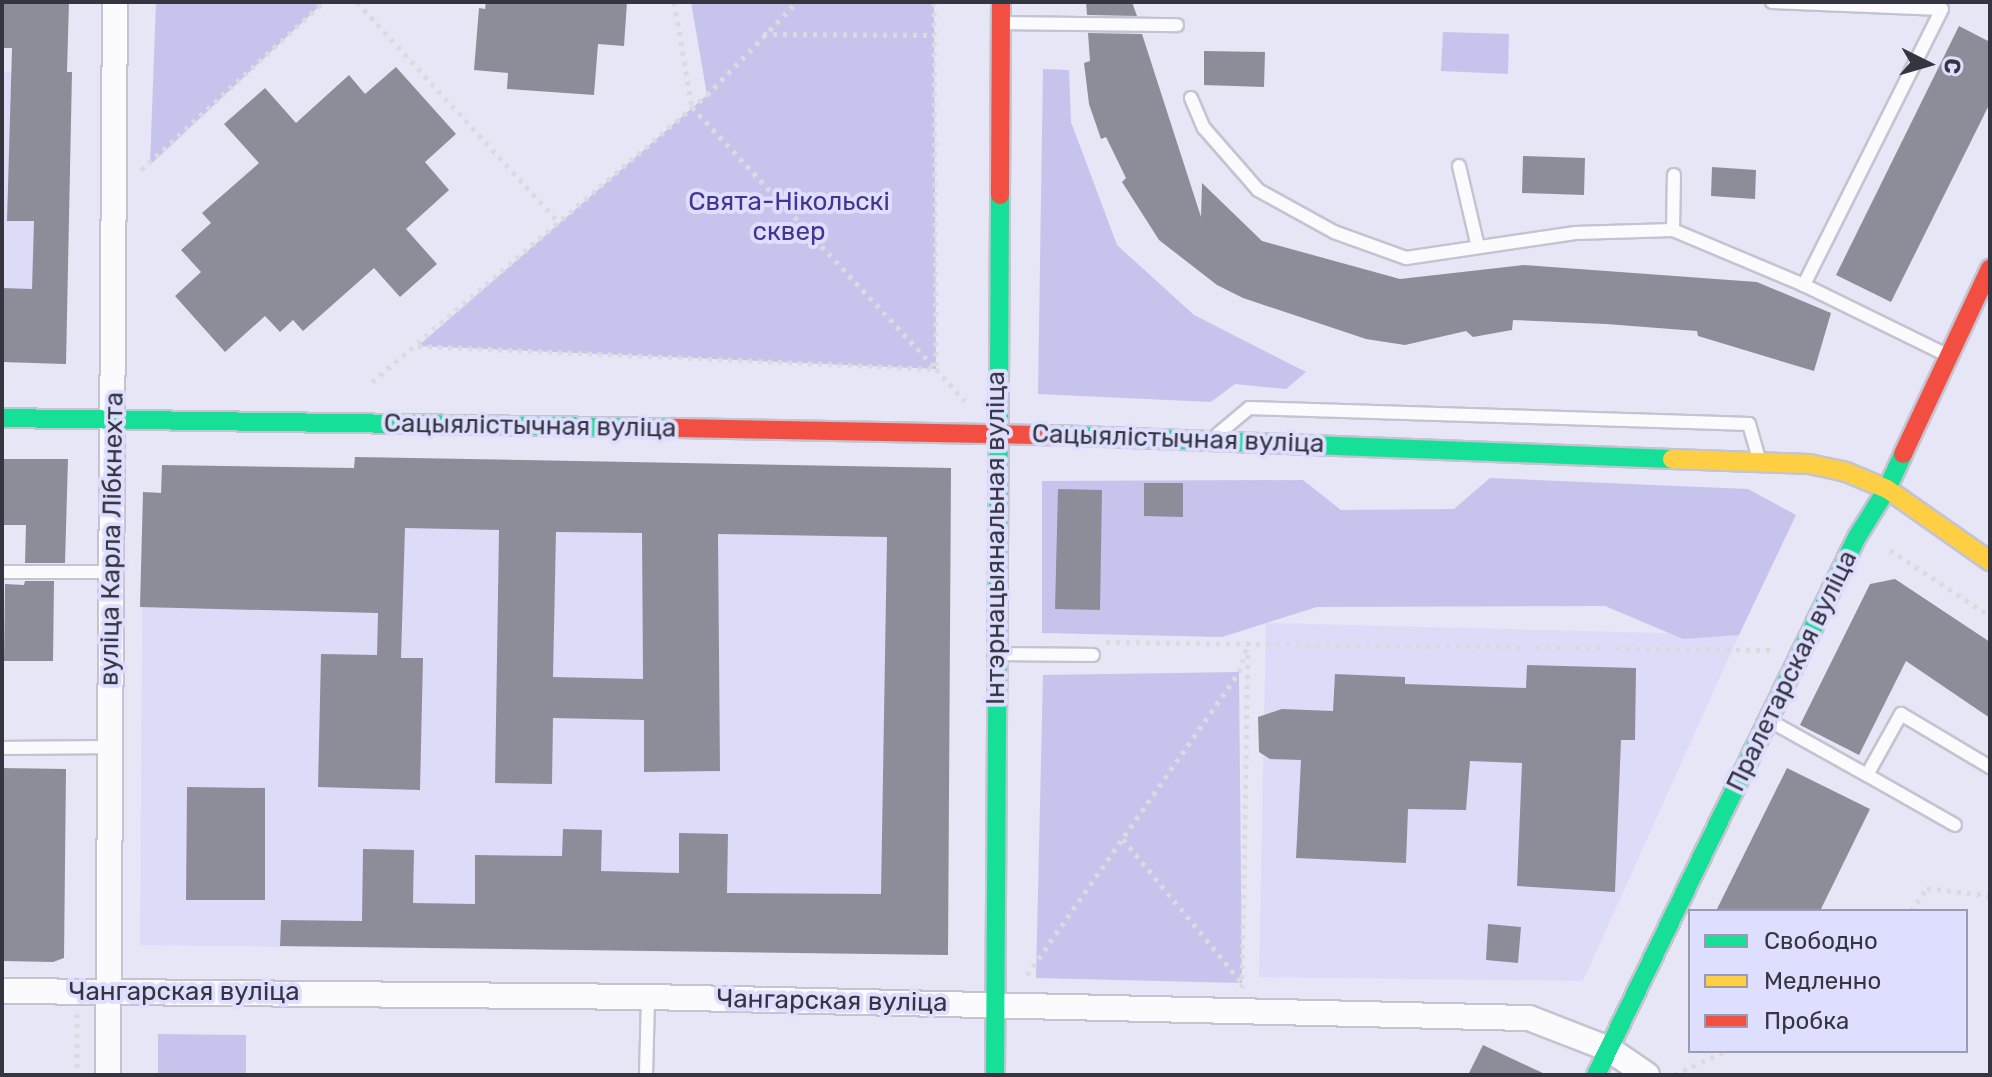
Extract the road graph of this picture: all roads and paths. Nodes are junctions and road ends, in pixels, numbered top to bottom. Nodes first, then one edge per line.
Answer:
1 (115, 2) edge
2 (324, 2) edge
3 (357, 2) edge
4 (674, 2) edge
5 (797, 2) edge
6 (934, 2) edge
7 (1001, 2) edge
8 (1772, 2) edge
9 (1000, 23) junction
10 (1177, 25) dead end
11 (762, 34) junction
12 (934, 35) junction
13 (1191, 98) dead end
14 (692, 107) junction
15 (1459, 166) dead end
16 (141, 170) dead end
17 (1674, 175) dead end
18 (558, 221) junction
19 (1673, 230) junction
20 (1478, 247) junction
21 (1990, 269) edge
22 (1804, 285) junction
23 (418, 346) junction
24 (1947, 355) junction
25 (936, 369) junction
26 (372, 382) dead end
27 (965, 401) dead end
28 (2, 418) edge
29 (114, 419) junction
30 (996, 433) junction
31 (1212, 438) junction
32 (1760, 463) junction
33 (1887, 489) junction
34 (1890, 550) dead end
35 (1990, 561) edge
36 (2, 572) edge
37 (112, 572) junction
38 (1990, 616) edge
39 (1097, 642) dead end
40 (1249, 642) junction
41 (1781, 651) dead end
42 (996, 654) junction
43 (1093, 655) dead end
44 (1769, 720) junction
45 (109, 747) junction
46 (2, 748) edge
47 (1990, 767) edge
48 (1867, 775) junction
49 (1955, 825) dead end
50 (1123, 839) junction
51 (1990, 896) edge
52 (1912, 909) edge
53 (1020, 985) dead end
54 (109, 990) junction
55 (2, 991) edge
56 (648, 997) junction
57 (995, 1004) junction
58 (77, 1013) dead end
59 (1609, 1049) junction
60 (1721, 1053) edge
61 (77, 1075) edge
62 (108, 1075) edge
63 (646, 1075) edge
64 (995, 1075) edge
65 (1596, 1075) edge
66 (1647, 1075) edge
67 (1674, 1075) edge

1 - 29 street, вуліца Карла Лібкнехта
2 - 16 path
3 - 18 path
4 - 14 path
5 - 11 path
6 - 12 path
7 - 9 street, Інтэрнацыянальная вуліца
8 - 22 lane
9 - 10 lane
9 - 30 street, Інтэрнацыянальная вуліца
11 - 12 path
11 - 14 path
12 - 25 path
13 - 20 lane
14 - 18 path
14 - 25 path
15 - 20 lane
17 - 19 lane
18 - 23 path
19 - 20 lane
19 - 22 lane
21 - 24 street, Пралетарская вуліца
22 - 24 lane
23 - 25 path
23 - 26 path
24 - 33 street, Пралетарская вуліца
25 - 27 path
28 - 29 street, Сацыялістычная вуліца
29 - 30 street, Сацыялістычная вуліца
29 - 37 street, вуліца Карла Лібкнехта
30 - 31 street, Сацыялістычная вуліца
30 - 42 street, Інтэрнацыянальная вуліца
31 - 32 street, Сацыялістычная вуліца
31 - 32 lane
32 - 33 street, Сацыялістычная вуліца
33 - 35 street, Сацыялістычная вуліца
33 - 44 street, Пралетарская вуліца
34 - 38 path
36 - 37 lane
37 - 45 street, вуліца Карла Лібкнехта
39 - 40 path
40 - 41 path
40 - 50 path
40 - 50 path
42 - 43 lane
42 - 57 street, Інтэрнацыянальная вуліца
44 - 48 lane
44 - 59 street, Пралетарская вуліца
45 - 46 lane
45 - 54 street, вуліца Карла Лібкнехта
47 - 48 lane
48 - 49 lane
50 - 53 path
51 - 52 path
54 - 55 street, Чангарская вуліца
54 - 56 street, Чангарская вуліца
54 - 62 street, вуліца Карла Лібкнехта
56 - 57 street, Чангарская вуліца
56 - 63 lane
57 - 59 street, Чангарская вуліца
57 - 64 street, Інтэрнацыянальная вуліца
58 - 61 path
59 - 65 street, Пралетарская вуліца
59 - 66 street, Чангарская вуліца
60 - 67 path

